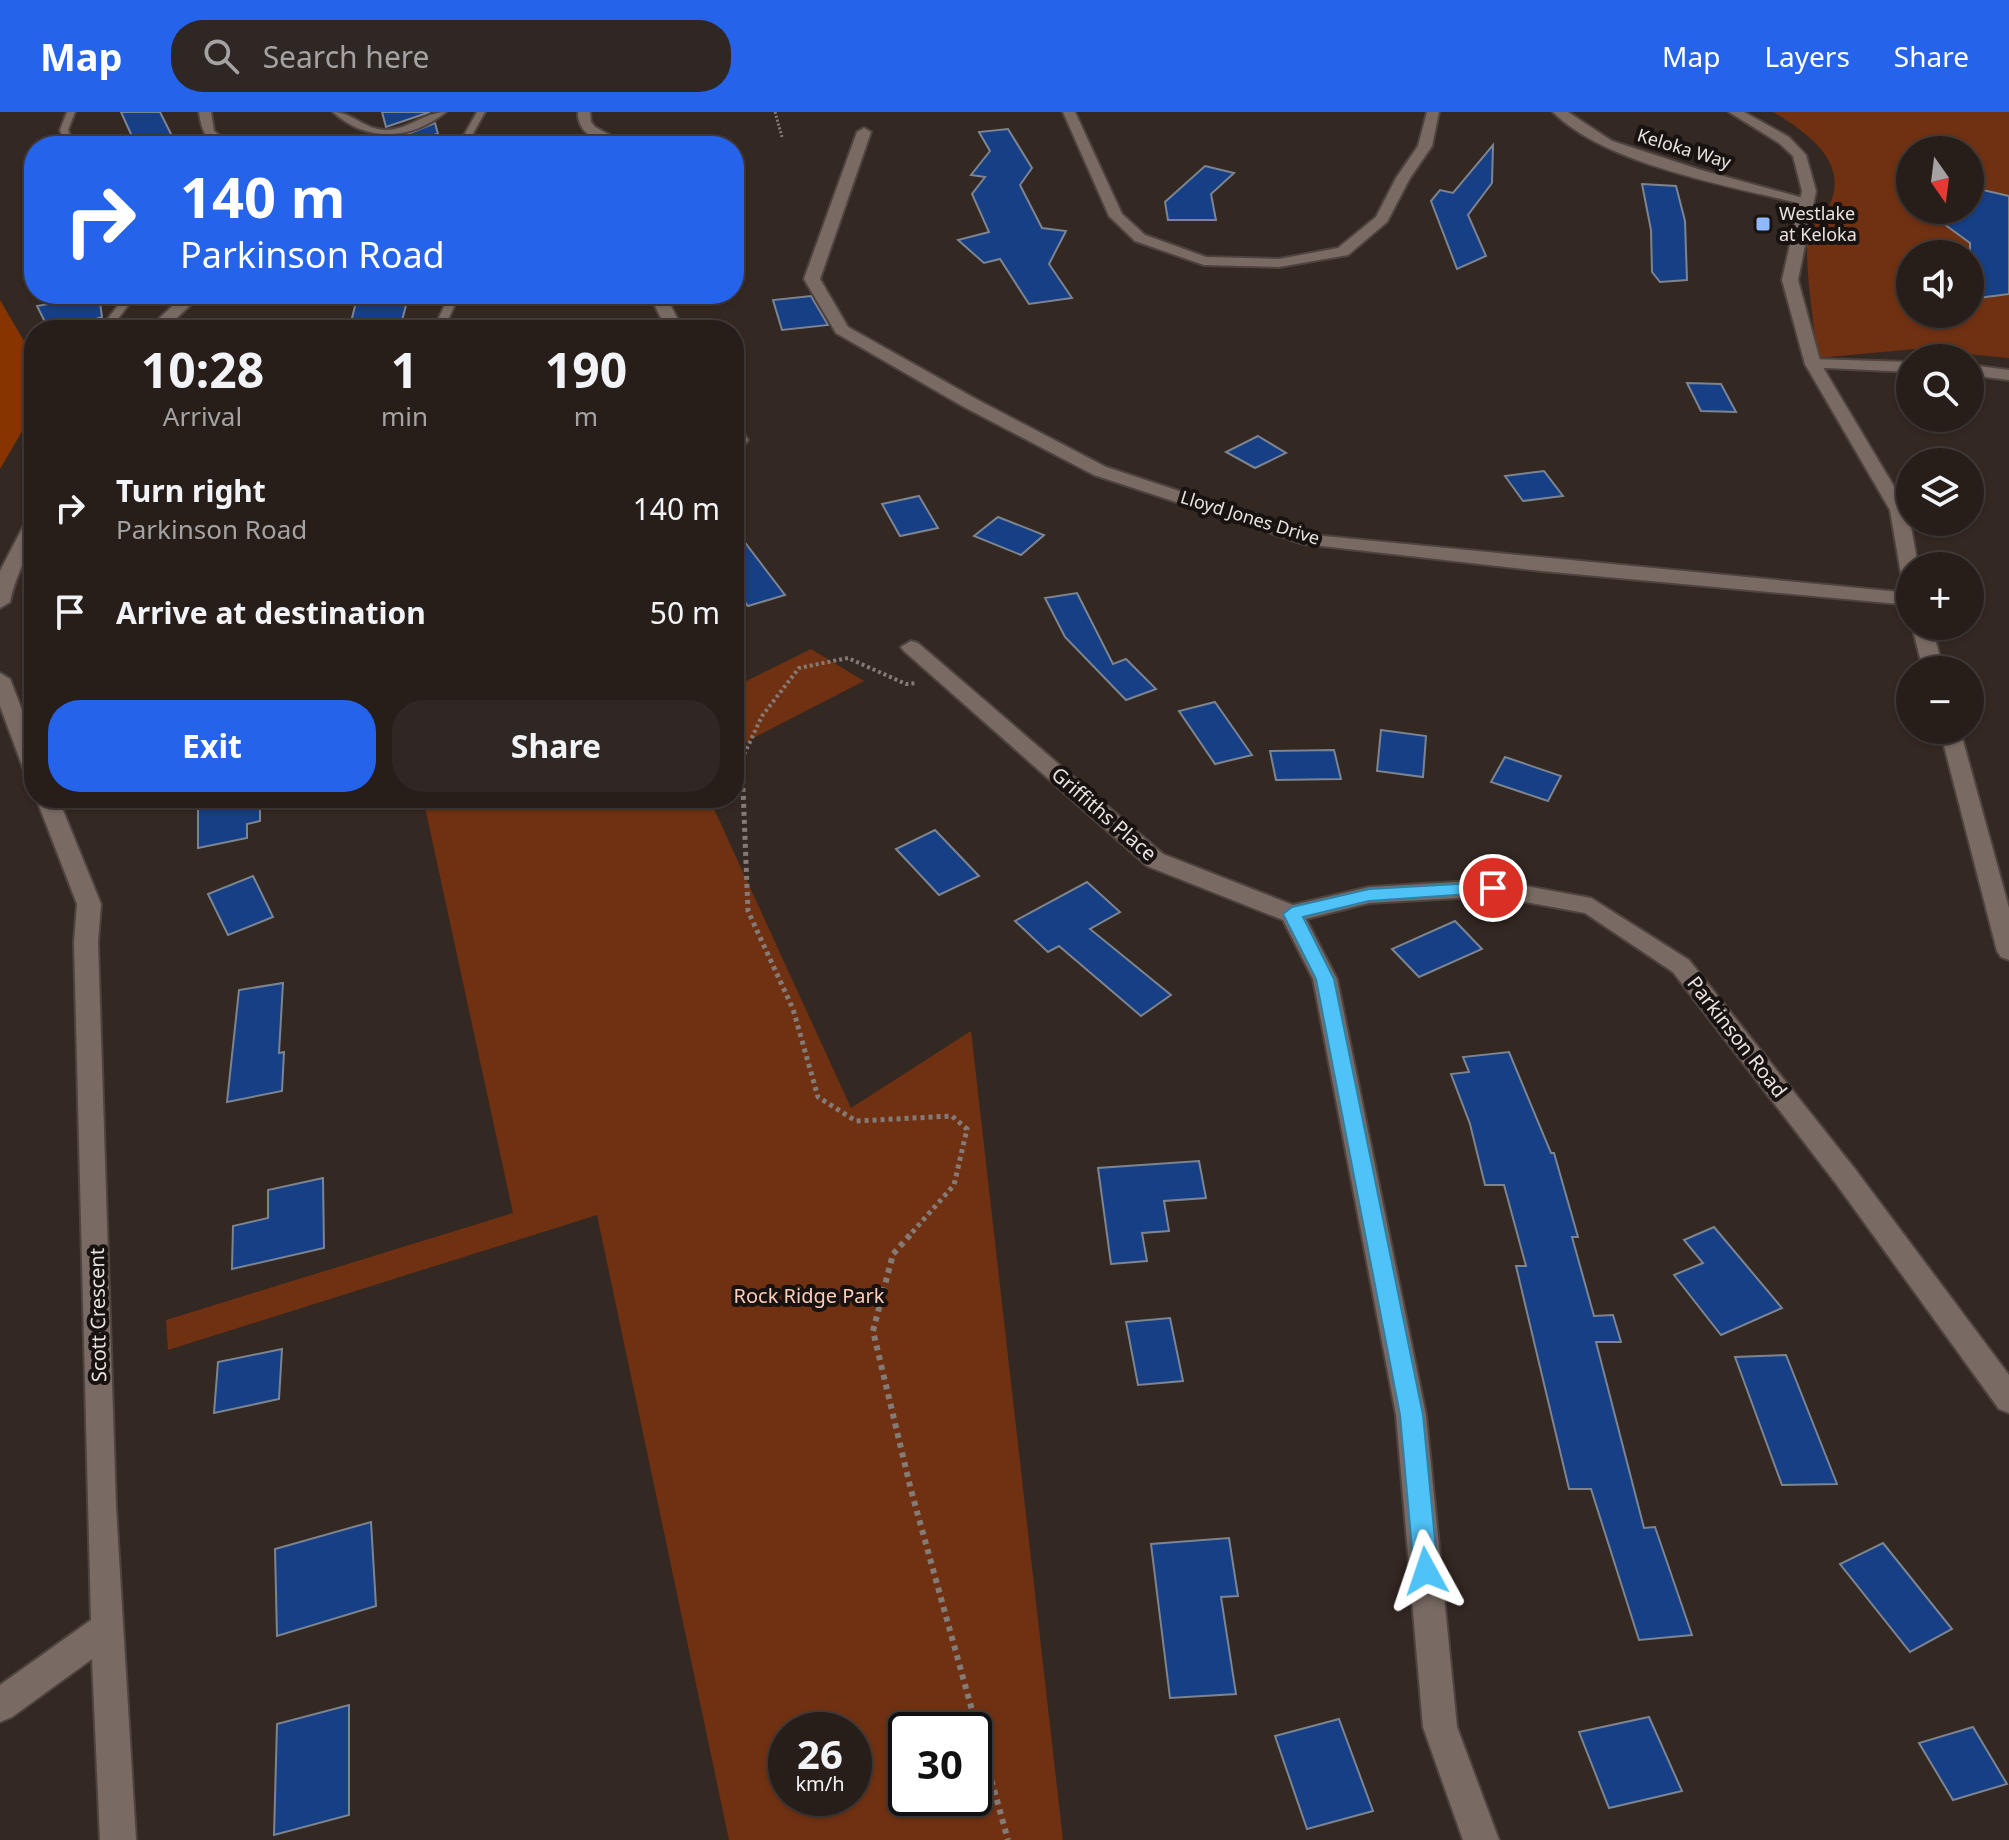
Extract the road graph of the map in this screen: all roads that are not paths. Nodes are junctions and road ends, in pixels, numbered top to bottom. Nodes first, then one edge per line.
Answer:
1 (71, 112) edge
2 (205, 112) edge
3 (337, 112) edge
4 (442, 112) edge
5 (481, 112) edge
6 (584, 112) edge
7 (1069, 112) edge
8 (1433, 112) edge
9 (1559, 112) edge
10 (1735, 112) edge
11 (864, 132) dead end
12 (66, 136) edge
13 (213, 136) edge
14 (468, 136) edge
15 (602, 136) edge
16 (1807, 201) junction
17 (124, 304) edge
18 (183, 304) edge
19 (112, 320) edge
20 (166, 320) edge
21 (1813, 364) junction
22 (1896, 367) edge
23 (1984, 372) edge
24 (2009, 375) edge
25 (24, 542) edge
26 (1906, 552) edge
27 (1896, 598) edge
28 (0, 602) edge
29 (911, 647) dead end
30 (0, 679) edge
31 (24, 742) edge
32 (1954, 744) edge
33 (51, 808) edge
34 (1292, 914) junction
35 (2009, 951) edge
36 (2009, 1399) edge
37 (109, 1627) junction
38 (0, 1705) edge
39 (118, 1840) edge
40 (1481, 1840) edge

1 - 12 lane
2 - 13 street
3 - 4 lane
5 - 14 lane
6 - 15 street
7 - 8 street
9 - 16 street, Keloka Way
10 - 16 street
11 - 27 street, Lloyd Jones Drive
16 - 21 street
17 - 19 lane
18 - 20 street
21 - 22 street
21 - 26 street
23 - 24 street
25 - 28 street
29 - 34 street, Griffiths Place
30 - 31 street
32 - 35 street
33 - 37 street, Scott Crescent
34 - 36 street, Parkinson Road
34 - 40 street
37 - 38 street
37 - 39 street, Scott Crescent

